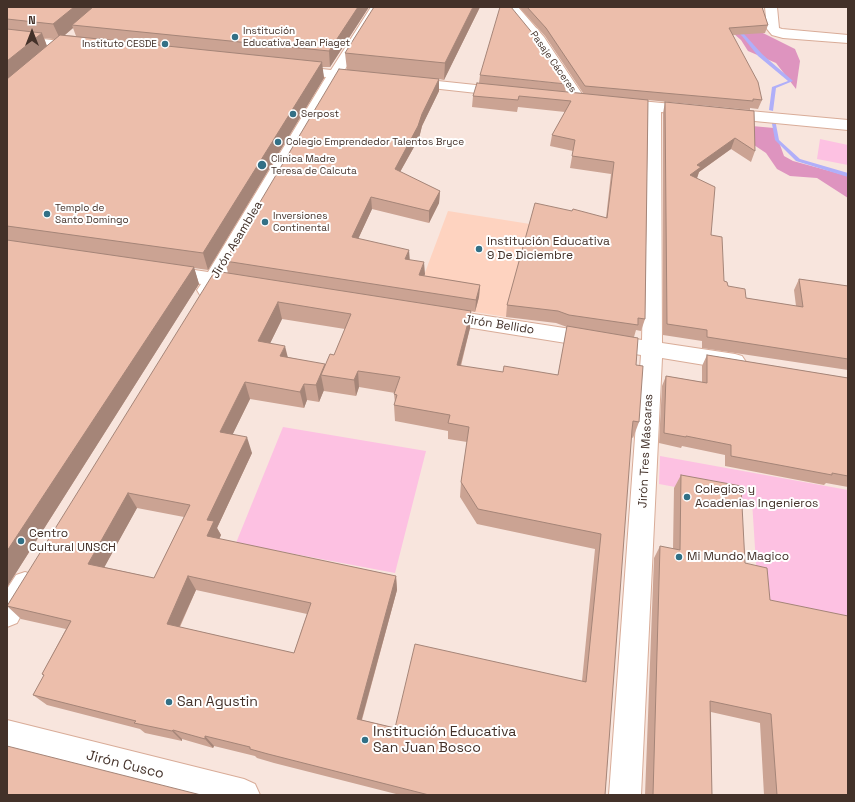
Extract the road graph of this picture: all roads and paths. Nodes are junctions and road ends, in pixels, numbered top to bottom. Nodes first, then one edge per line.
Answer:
1 (377, 7) edge
2 (511, 7) edge
3 (771, 7) edge
4 (78, 33) edge
5 (7, 39) edge
6 (848, 39) edge
7 (63, 45) junction
8 (95, 48) edge
9 (52, 55) edge
10 (278, 68) edge
11 (336, 74) junction
12 (378, 79) edge
13 (393, 80) edge
14 (516, 93) edge
15 (564, 98) edge
16 (579, 100) junction
17 (654, 106) junction
18 (848, 125) edge
19 (148, 269) edge
20 (213, 279) junction
21 (260, 286) edge
22 (197, 307) edge
23 (423, 312) edge
24 (652, 350) junction
25 (754, 365) edge
26 (36, 567) edge
27 (7, 614) edge
28 (7, 735) edge
29 (244, 795) edge
30 (625, 795) edge

1 - 11 street, Jirón Asamblea
2 - 16 street, Pasaje Cáceres
3 - 6 street
4 - 7 street
5 - 7 street
7 - 8 street
7 - 9 street
10 - 11 street
11 - 12 street
11 - 20 street, Jirón Asamblea
13 - 14 street
15 - 16 street
16 - 17 street
17 - 18 street
17 - 24 street, Jirón Tres Máscaras
19 - 20 street
20 - 21 street
20 - 22 street, Jirón Asamblea
23 - 24 street, Jirón Bellido
24 - 25 street, Jirón Bellido
24 - 30 street, Jirón Tres Máscaras
26 - 27 street
28 - 29 street, Jirón Cusco

